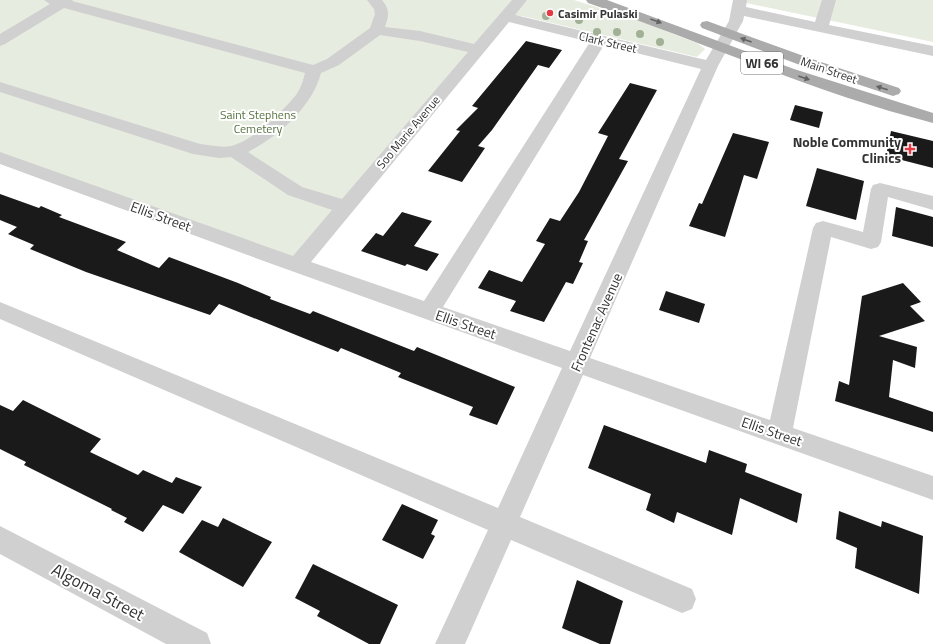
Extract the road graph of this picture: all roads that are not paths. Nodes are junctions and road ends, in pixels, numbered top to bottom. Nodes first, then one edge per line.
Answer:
1 (374, 0) edge
2 (520, 0) edge
3 (593, 0) edge
4 (636, 0) edge
5 (829, 0) edge
6 (60, 1) edge
7 (738, 5) edge
8 (668, 11) dead end
9 (506, 17) junction
10 (695, 21) dead end
11 (821, 28) junction
12 (377, 30) junction
13 (599, 40) junction
14 (725, 40) junction
15 (0, 41) edge
16 (478, 50) junction
17 (933, 51) edge
18 (710, 66) junction
19 (314, 70) junction
20 (0, 87) edge
21 (904, 94) dead end
22 (933, 118) edge
23 (235, 151) junction
24 (0, 158) edge
25 (933, 204) edge
26 (345, 207) junction
27 (297, 265) junction
28 (0, 310) edge
29 (429, 311) junction
30 (577, 363) junction
31 (779, 434) junction
32 (933, 488) edge
33 (505, 524) junction
34 (0, 539) edge
35 (682, 599) dead end
36 (196, 644) edge
37 (450, 644) edge

1 - 12 street
2 - 9 street, Soo Marie Avenue
3 -> 14 main road, WI 66
4 - 8 main road
5 - 11 street
6 - 15 street
6 - 19 street
7 - 11 street
7 - 14 street, Frontenac Avenue
9 - 13 street, Clark Street
9 - 16 street, Soo Marie Avenue
10 - 14 main road, Main Street / WI 66
11 - 17 street
12 - 16 street
12 - 19 street
13 - 18 street, Clark Street
13 - 29 street
14 - 18 street, Frontenac Avenue
21 -> 14 main road, Main Street / WI 66
14 -> 22 main road, WI 66
16 - 26 street, Soo Marie Avenue
18 - 30 street, Frontenac Avenue
19 - 23 street
20 - 23 street
23 - 26 street
24 - 27 street, Ellis Street
25 - 31 street
26 - 27 street, Soo Marie Avenue
27 - 29 street, Ellis Street
28 - 33 street
29 - 30 street, Ellis Street
30 - 31 street, Ellis Street
30 - 33 street, Frontenac Avenue
31 - 32 street, Ellis Street
33 - 35 street
33 - 37 street, Frontenac Avenue
34 - 36 street, Algoma Street

